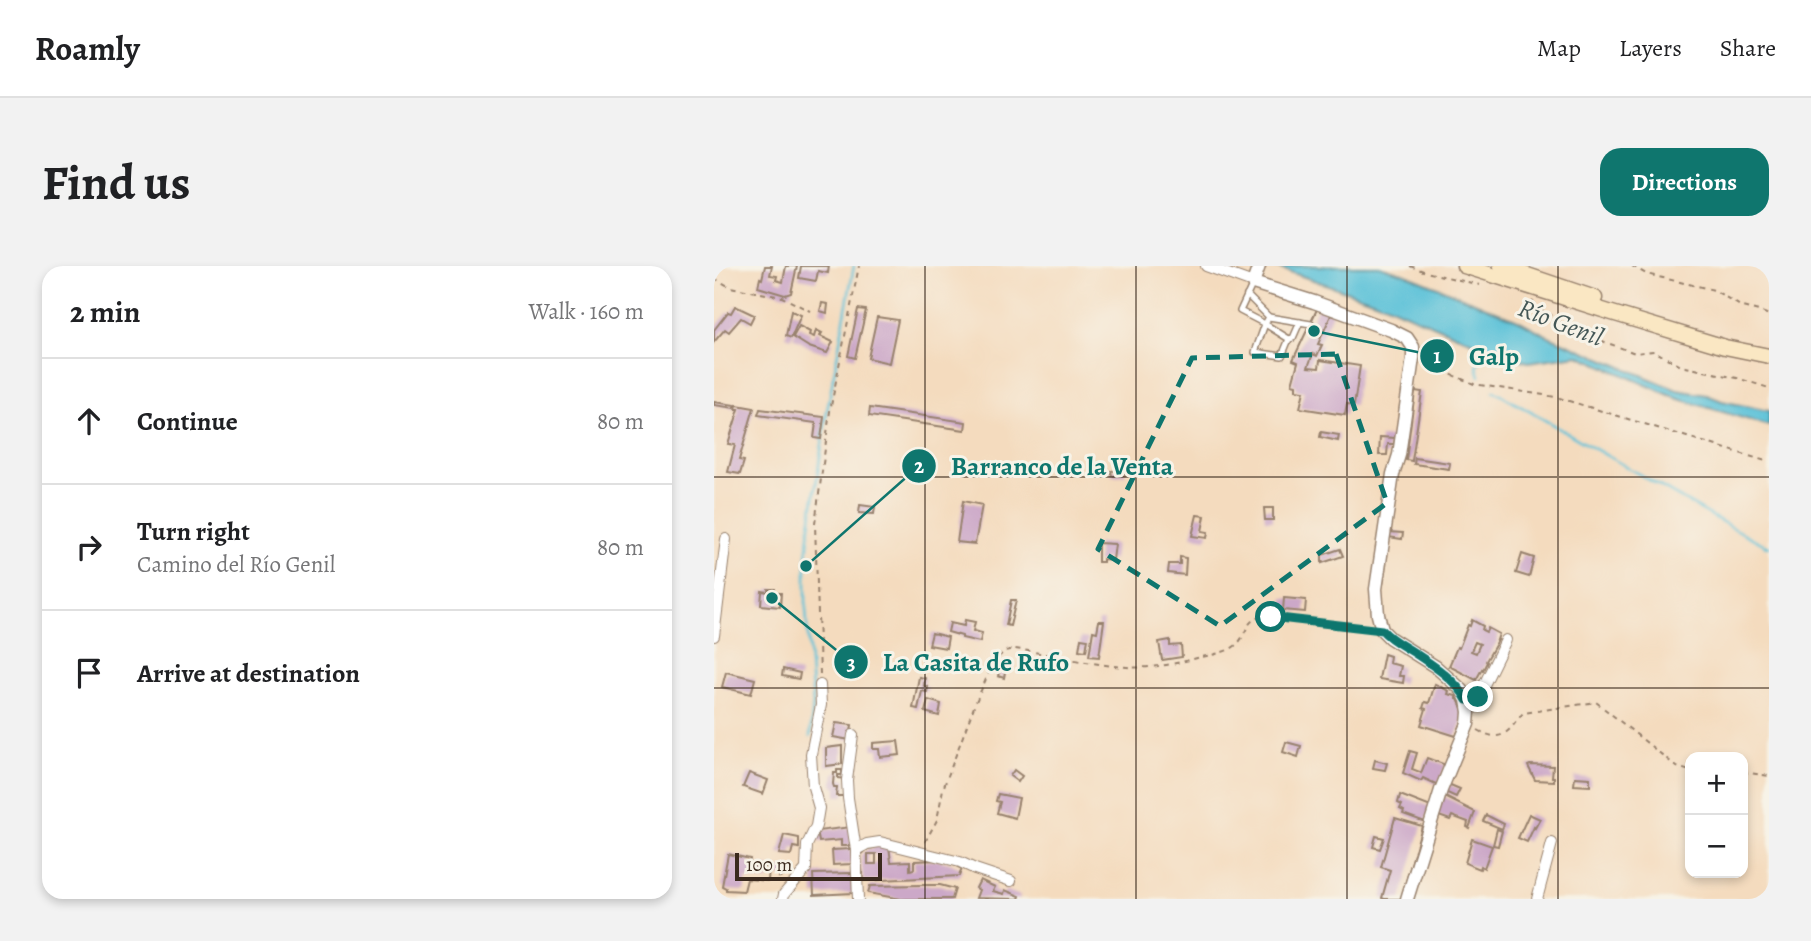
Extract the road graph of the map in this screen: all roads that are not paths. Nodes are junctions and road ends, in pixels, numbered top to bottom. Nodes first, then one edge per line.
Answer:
1 (1206, 266) edge
2 (1464, 266) edge
3 (1502, 266) edge
4 (1254, 279) edge
5 (1269, 317) junction
6 (1300, 322) junction
7 (1265, 324) junction
8 (1311, 324) dead end
9 (1289, 339) junction
10 (1748, 350) junction
11 (1769, 356) edge
12 (726, 539) dead end
13 (714, 636) edge
14 (1506, 640) dead end
15 (820, 685) road end
16 (1467, 700) junction
17 (853, 735) dead end
18 (1552, 843) dead end
19 (856, 850) junction
20 (1011, 881) dead end
21 (783, 899) edge
22 (858, 899) edge
23 (1407, 899) edge
24 (1537, 899) edge

1 - 4 street
2 - 10 main road
3 - 10 main road
4 - 5 lane
4 - 7 lane
4 - 16 street
5 - 6 lane
5 - 7 lane
6 - 8 lane
6 - 9 lane
7 - 9 lane
7 - 9 lane
10 - 11 main road
12 - 13 street
14 - 16 street
15 - 21 street
16 - 23 street
17 - 19 street
18 - 24 street
19 - 20 street
19 - 22 street

